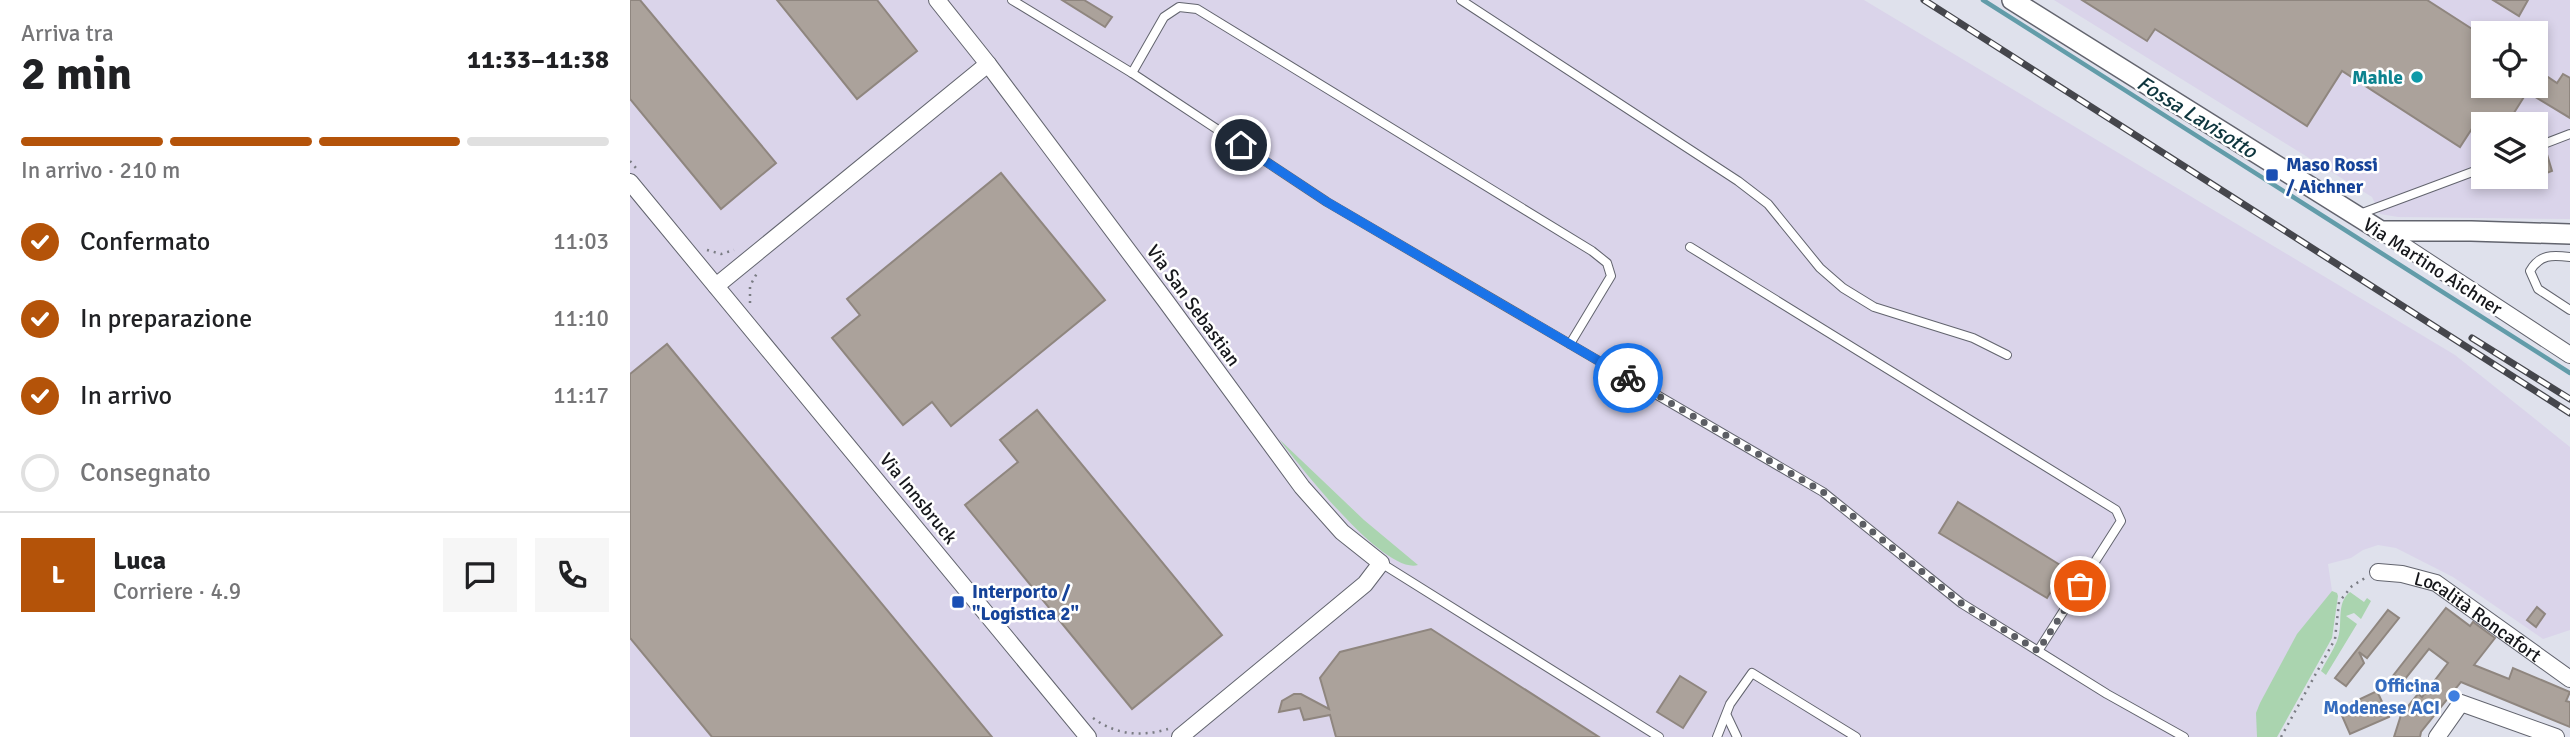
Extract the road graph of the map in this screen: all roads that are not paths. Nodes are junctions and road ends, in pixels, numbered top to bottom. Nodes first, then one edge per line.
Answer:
1 (937, 0) edge
2 (1012, 0) edge
3 (1461, 0) edge
4 (2012, 0) edge
5 (988, 64) junction
6 (1132, 73) junction
7 (2570, 134) edge
8 (2548, 142) edge
9 (2471, 172) edge
10 (635, 177) edge
11 (2355, 216) junction
12 (2381, 231) junction
13 (2570, 234) edge
14 (1690, 247) dead end
15 (2570, 257) edge
16 (716, 286) junction
17 (2570, 310) edge
18 (1570, 344) junction
19 (2007, 355) dead end
20 (2570, 355) edge
21 (1381, 563) junction
22 (2378, 572) road end
23 (2038, 651) junction
24 (2570, 679) edge
25 (1727, 716) junction
26 (1178, 731) edge
27 (1088, 737) edge
28 (1659, 737) edge
29 (1717, 737) edge
30 (1737, 737) edge
31 (1856, 737) edge
32 (2184, 737) edge
33 (2437, 737) edge
34 (2556, 737) edge

1 - 5 street, Via San Sebastian
2 - 6 lane
3 - 19 lane
4 - 11 street, Via Martino Aichner
5 - 16 street
5 - 21 street, Via San Sebastian
6 - 18 lane
6 - 18 lane
7 - 8 lane
9 - 11 lane
10 - 16 street, Via Innsbruck
11 - 12 street, Via Martino Aichner
12 - 13 street
12 - 20 street, Via Martino Aichner
14 - 23 lane
15 - 17 lane
16 - 27 street, Via Innsbruck
18 - 23 lane
21 - 26 street
21 - 28 lane, Via San Sebastian
22 - 24 street, Località Roncafort
23 - 32 lane
25 - 29 lane
25 - 30 lane
25 - 31 lane
33 - 34 street

